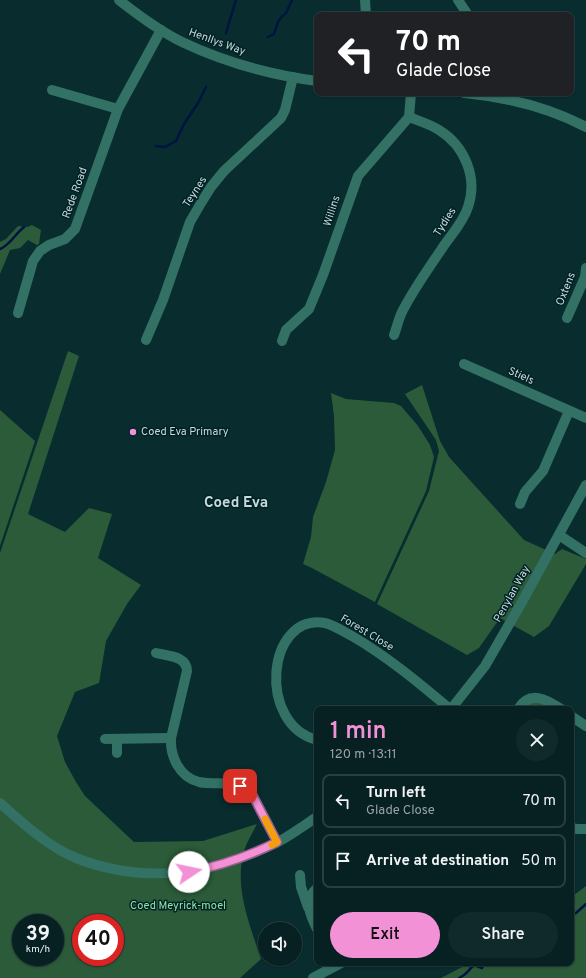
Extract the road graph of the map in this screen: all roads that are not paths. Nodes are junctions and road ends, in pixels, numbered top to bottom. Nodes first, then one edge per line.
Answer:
1 (119, 0) edge
2 (365, 0) edge
3 (458, 0) edge
4 (366, 12) edge
5 (466, 12) edge
6 (161, 30) junction
7 (293, 77) junction
8 (314, 80) edge
9 (52, 90) dead end
10 (411, 96) edge
11 (490, 96) edge
12 (118, 109) junction
13 (409, 117) junction
14 (585, 123) edge
15 (586, 268) edge
16 (18, 313) dead end
17 (567, 318) dead end
18 (394, 335) dead end
19 (146, 340) dead end
20 (282, 341) dead end
21 (464, 364) dead end
22 (569, 411) junction
23 (586, 418) edge
24 (586, 485) edge
25 (520, 504) dead end
26 (559, 535) junction
27 (586, 554) edge
28 (163, 658) dead end
29 (447, 706) edge
30 (453, 706) edge
31 (520, 706) edge
32 (556, 706) edge
33 (574, 718) edge
34 (586, 726) edge
35 (171, 738) junction
36 (105, 739) dead end
37 (117, 739) junction
38 (314, 739) edge
39 (117, 753) dead end
40 (0, 803) edge
41 (314, 819) edge
42 (574, 828) edge
43 (586, 829) edge
44 (277, 842) junction
45 (300, 875) dead end
46 (314, 892) edge
47 (308, 909) junction
48 (314, 922) edge
49 (334, 966) edge
50 (314, 978) edge

1 - 6 street, Henllys Way
2 - 4 street
3 - 5 street
6 - 7 street, Henllys Way
6 - 12 street, Rede Road
7 - 8 street, Henllys Way
7 - 19 street, Teynes
9 - 12 street
10 - 13 street
11 - 14 street
12 - 16 street, Rede Road
13 - 18 street, Tydies
13 - 20 street, Willins
15 - 17 street, Oxtens
21 - 22 street, Stiels
22 - 23 street, Stiels
22 - 25 street
24 - 26 street, Penylan Way
26 - 27 street
26 - 30 street, Penylan Way
28 - 35 street
29 - 38 street, Forest Close
31 - 32 street
33 - 34 street
35 - 37 street
35 - 44 street
36 - 37 street
37 - 39 street
40 - 44 street
41 - 44 street
42 - 43 street
45 - 47 street
46 - 47 street
47 - 48 street
49 - 50 street

